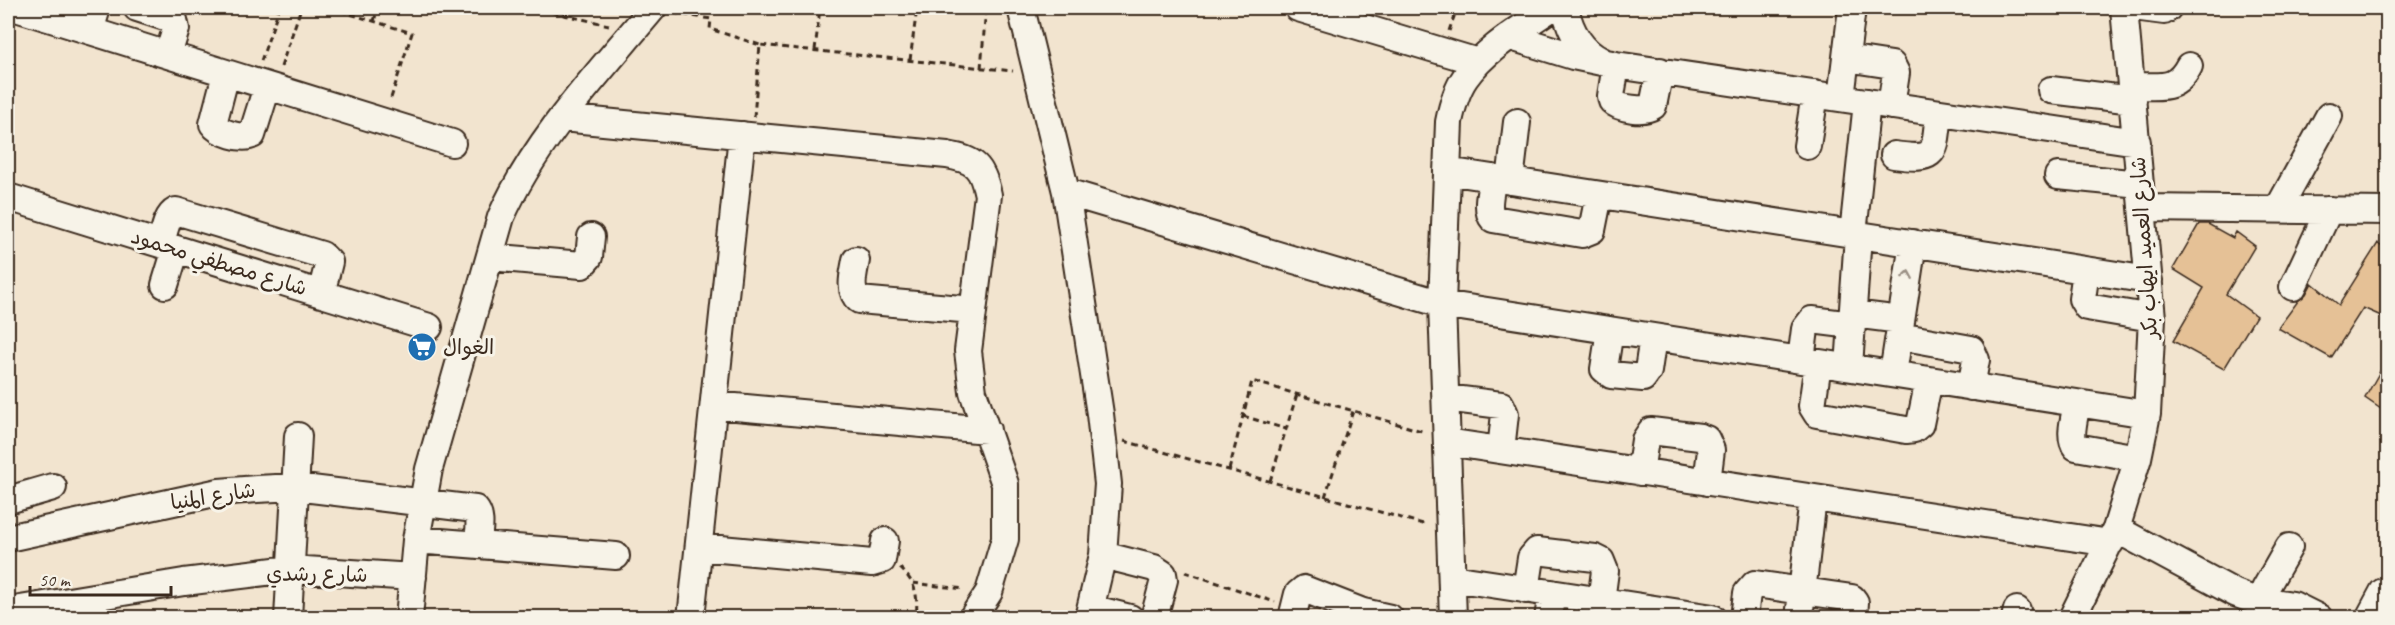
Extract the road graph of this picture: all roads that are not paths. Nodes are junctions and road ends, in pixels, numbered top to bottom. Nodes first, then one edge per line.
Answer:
1 (16, 8) edge
2 (137, 8) edge
3 (652, 8) edge
4 (1021, 8) edge
5 (1299, 8) edge
6 (1551, 8) edge
7 (1565, 8) edge
8 (1852, 8) edge
9 (2124, 8) edge
10 (2141, 8) edge
11 (2168, 8) edge
12 (94, 19) edge
13 (1511, 37) junction
14 (168, 56) junction
15 (1846, 58) junction
16 (1478, 62) junction
17 (1610, 64) junction
18 (2189, 66) dead end
19 (1660, 71) junction
20 (226, 74) junction
21 (265, 86) junction
22 (2052, 90) dead end
23 (2132, 93) junction
24 (1815, 94) junction
25 (1841, 98) junction
26 (1879, 104) junction
27 (1939, 113) junction
28 (2329, 116) dead end
29 (562, 118) junction
30 (1517, 122) dead end
31 (747, 136) junction
32 (2136, 142) junction
33 (452, 143) dead end
34 (1807, 146) dead end
35 (1894, 155) dead end
36 (1447, 171) junction
37 (2058, 176) dead end
38 (1501, 180) junction
39 (1066, 192) junction
40 (1599, 195) junction
41 (2141, 196) junction
42 (8, 197) edge
43 (2278, 209) junction
44 (2329, 210) junction
45 (2388, 211) edge
46 (1856, 234) junction
47 (591, 237) dead end
48 (1913, 243) junction
49 (168, 246) junction
50 (490, 257) junction
51 (856, 260) dead end
52 (2086, 271) junction
53 (2149, 280) junction
54 (165, 285) dead end
55 (2293, 287) dead end
56 (321, 294) junction
57 (1442, 304) junction
58 (973, 310) junction
59 (2152, 318) junction
60 (1853, 320) junction
61 (429, 327) dead end
62 (1900, 328) junction
63 (1610, 330) junction
64 (1653, 337) junction
65 (1809, 361) junction
66 (1849, 367) junction
67 (1893, 374) junction
68 (1929, 380) junction
69 (1971, 387) junction
70 (1446, 398) junction
71 (2077, 403) junction
72 (714, 405) junction
73 (2147, 414) junction
74 (987, 430) junction
75 (298, 436) dead end
76 (1447, 441) junction
77 (1501, 450) junction
78 (2138, 458) junction
79 (1640, 472) junction
80 (1707, 482) junction
81 (53, 487) dead end
82 (295, 487) junction
83 (1813, 498) junction
84 (8, 500) edge
85 (422, 504) junction
86 (2113, 536) junction
87 (8, 538) edge
88 (416, 540) junction
89 (478, 545) junction
90 (699, 546) junction
91 (2289, 546) dead end
92 (885, 548) road end
93 (1103, 555) junction
94 (616, 556) dead end
95 (290, 569) junction
96 (413, 577) junction
97 (1452, 578) junction
98 (1526, 590) junction
99 (1802, 590) junction
100 (2383, 592) dead end
101 (1601, 601) junction
102 (1550, 605) edge
103 (2260, 608) edge
104 (8, 611) edge
105 (1090, 613) edge
106 (1293, 613) edge
107 (1351, 613) edge
108 (1678, 615) edge
109 (1461, 616) edge
110 (288, 618) edge
111 (409, 618) edge
112 (691, 618) edge
113 (972, 618) edge
114 (1130, 618) edge
115 (1154, 618) edge
116 (1390, 618) edge
117 (1713, 618) edge
118 (1744, 618) edge
119 (1799, 618) edge
120 (1854, 618) edge
121 (2072, 618) edge
122 (2319, 618) edge
123 (2369, 618) edge

1 - 12 street
2 - 14 street
3 - 29 street
4 - 39 street
5 - 16 street
6 - 13 street
7 - 17 street
8 - 15 street
9 - 23 street, شارع العميد ايهاب بكر
10 - 11 street
12 - 14 street
13 - 16 street
13 - 17 street
14 - 20 street
15 - 25 street
15 - 26 street
16 - 36 street
17 - 19 street
17 - 19 street
18 - 23 street
19 - 24 street
20 - 21 street
20 - 21 street
21 - 33 street
22 - 23 street
23 - 32 street, شارع العميد ايهاب بكر
24 - 25 street
24 - 34 street
25 - 26 street
26 - 27 street
26 - 46 street
27 - 32 street
27 - 35 street
28 - 43 street
29 - 31 street
29 - 50 street
30 - 38 street
31 - 58 street
31 - 72 street
32 - 41 street, شارع العميد ايهاب بكر
36 - 38 street
36 - 57 street
37 - 41 street
38 - 40 street
38 - 40 street
39 - 57 street
39 - 93 street
40 - 46 street
41 - 43 street
41 - 53 street, شارع العميد ايهاب بكر
42 - 49 street, شارع مصطفي محمود
43 - 44 street
44 - 45 street
44 - 55 street
46 - 48 street
46 - 60 street
47 - 50 street
48 - 52 street
62 -> 48 street
49 - 54 street
49 - 56 street, شارع مصطفي محمود
49 - 56 street
50 - 85 street
51 - 58 street
52 - 53 street
52 - 59 street
53 - 59 street, شارع العميد ايهاب بكر
56 - 61 street, شارع مصطفي محمود
57 - 63 street
57 - 70 street
58 - 74 street
59 - 73 street, شارع العميد ايهاب بكر
60 - 62 street
60 - 65 street
60 - 66 street
62 - 67 street
62 - 69 street
63 - 64 street
63 - 64 street
64 - 65 street
65 - 66 street
65 - 68 street
66 - 67 street
67 - 68 street
68 - 69 street
69 - 71 street
70 - 76 street
70 - 77 street
71 - 73 street
71 - 78 street
72 - 74 street
72 - 90 street
73 - 78 street, شارع العميد ايهاب بكر
74 - 113 street
75 - 82 street
76 - 77 street
76 - 97 street
77 - 79 street
78 - 86 street, شارع العميد ايهاب بكر
79 - 80 street
79 - 80 street
80 - 83 street
81 - 84 street
82 - 85 street, شارع المنيا
82 - 87 street, شارع المنيا
82 - 95 street
83 - 86 street
83 - 99 street
85 - 88 street
85 - 89 street, شارع المنيا
86 - 103 street
86 - 121 street, شارع العميد ايهاب بكر
88 - 89 street
88 - 96 street
89 - 94 street
90 - 92 street
90 - 112 street
91 - 103 street
93 - 105 street
93 - 115 street
95 - 96 street, شارع رشدي
95 - 104 street, شارع رشدي
95 - 110 street
96 - 111 street
97 - 98 street
97 - 109 street
98 - 101 street
98 - 102 street
99 - 118 street
99 - 119 street
99 - 120 street
100 - 123 street
101 - 102 street
101 - 108 street
103 - 122 street
105 - 114 street
106 - 107 street
107 - 116 street
108 - 117 street

